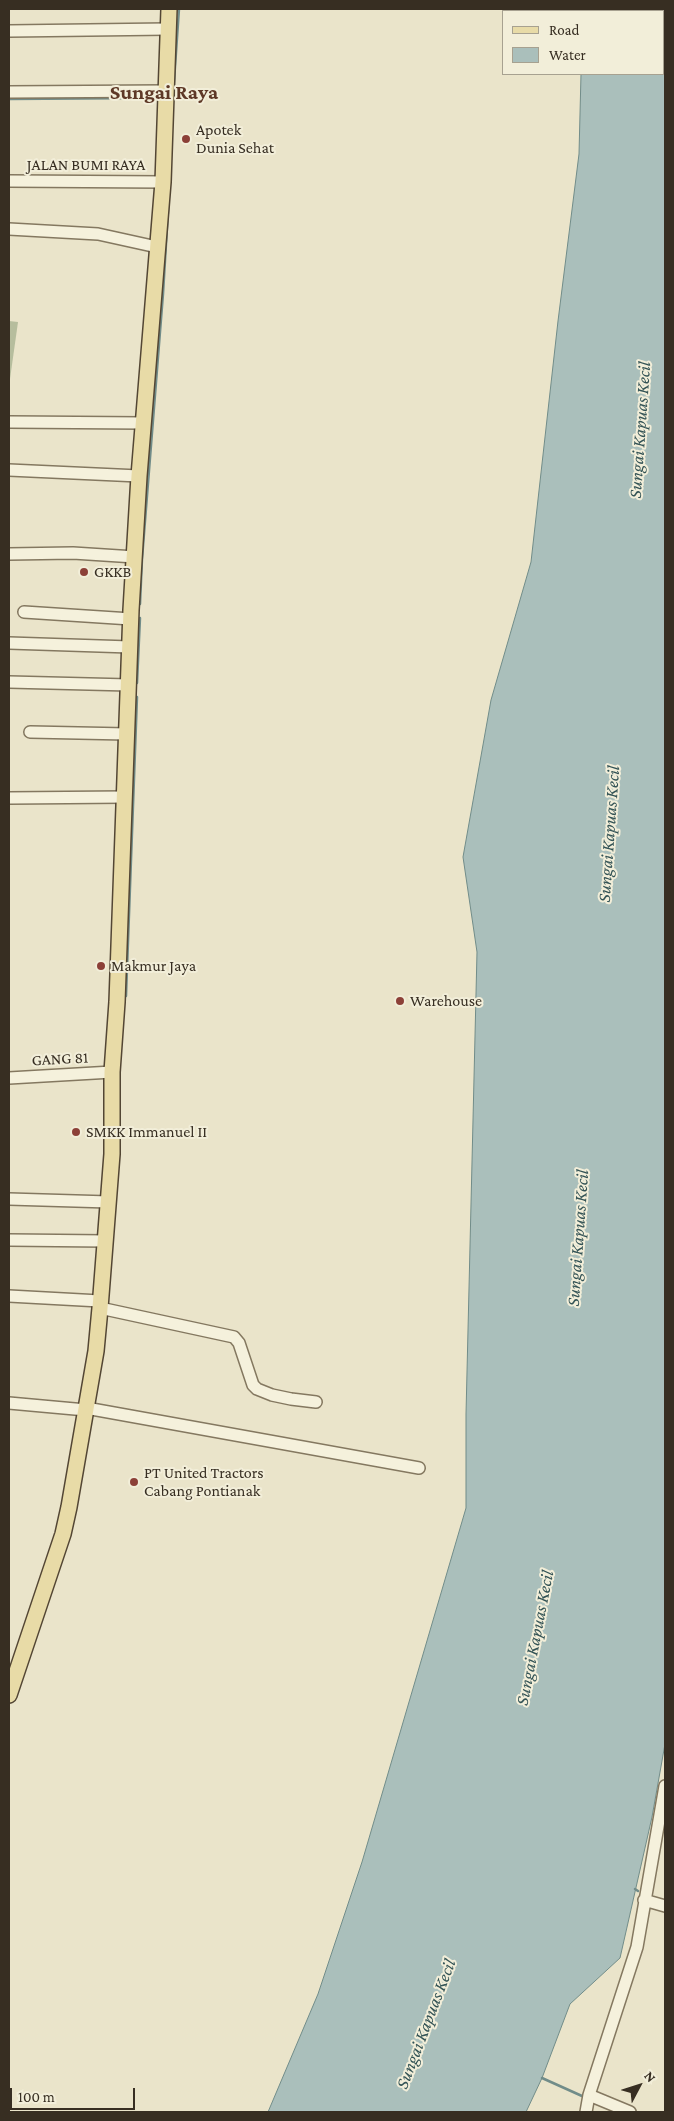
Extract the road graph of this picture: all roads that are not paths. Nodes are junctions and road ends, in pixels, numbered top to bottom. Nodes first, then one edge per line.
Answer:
1 (169, 9) edge
2 (168, 29) junction
3 (9, 31) edge
4 (167, 91) junction
5 (9, 92) edge
6 (9, 181) edge
7 (163, 182) junction
8 (9, 229) edge
9 (157, 247) junction
10 (9, 422) edge
11 (143, 423) junction
12 (9, 470) edge
13 (139, 476) junction
14 (9, 554) edge
15 (135, 557) junction
16 (24, 612) dead end
17 (130, 619) junction
18 (9, 643) edge
19 (130, 647) junction
20 (9, 682) edge
21 (129, 685) junction
22 (30, 732) dead end
23 (127, 734) junction
24 (125, 797) junction
25 (9, 798) edge
26 (112, 1072) junction
27 (9, 1078) edge
28 (9, 1199) edge
29 (109, 1202) junction
30 (9, 1240) edge
31 (106, 1241) junction
32 (9, 1296) edge
33 (100, 1305) junction
34 (316, 1402) dead end
35 (9, 1403) edge
36 (86, 1409) junction
37 (419, 1468) dead end
38 (9, 1695) edge
39 (665, 1786) edge
40 (644, 1900) junction
41 (665, 1906) edge
42 (589, 2095) junction
43 (586, 2112) edge
44 (630, 2112) edge

1 - 2 main road
2 - 3 street
2 - 4 main road
4 - 5 street
4 - 7 main road
6 - 7 street, JALAN BUMI RAYA
7 - 9 main road
8 - 9 street
9 - 11 main road
10 - 11 street
11 - 13 main road
12 - 13 street
13 - 15 main road
14 - 15 street
15 - 17 main road
16 - 17 street
17 - 19 main road
18 - 19 street
19 - 21 main road
20 - 21 street
21 - 23 main road
22 - 23 street
23 - 24 main road
24 - 25 street
24 - 26 main road
26 - 27 street, GANG 81
26 - 29 main road
28 - 29 street
29 - 31 main road
30 - 31 street
31 - 33 main road
32 - 33 street
33 - 34 street
33 - 36 main road
35 - 36 street
36 - 37 street
36 - 38 main road
39 - 40 street
40 - 41 street
40 - 42 street
42 - 43 street
42 - 44 street

